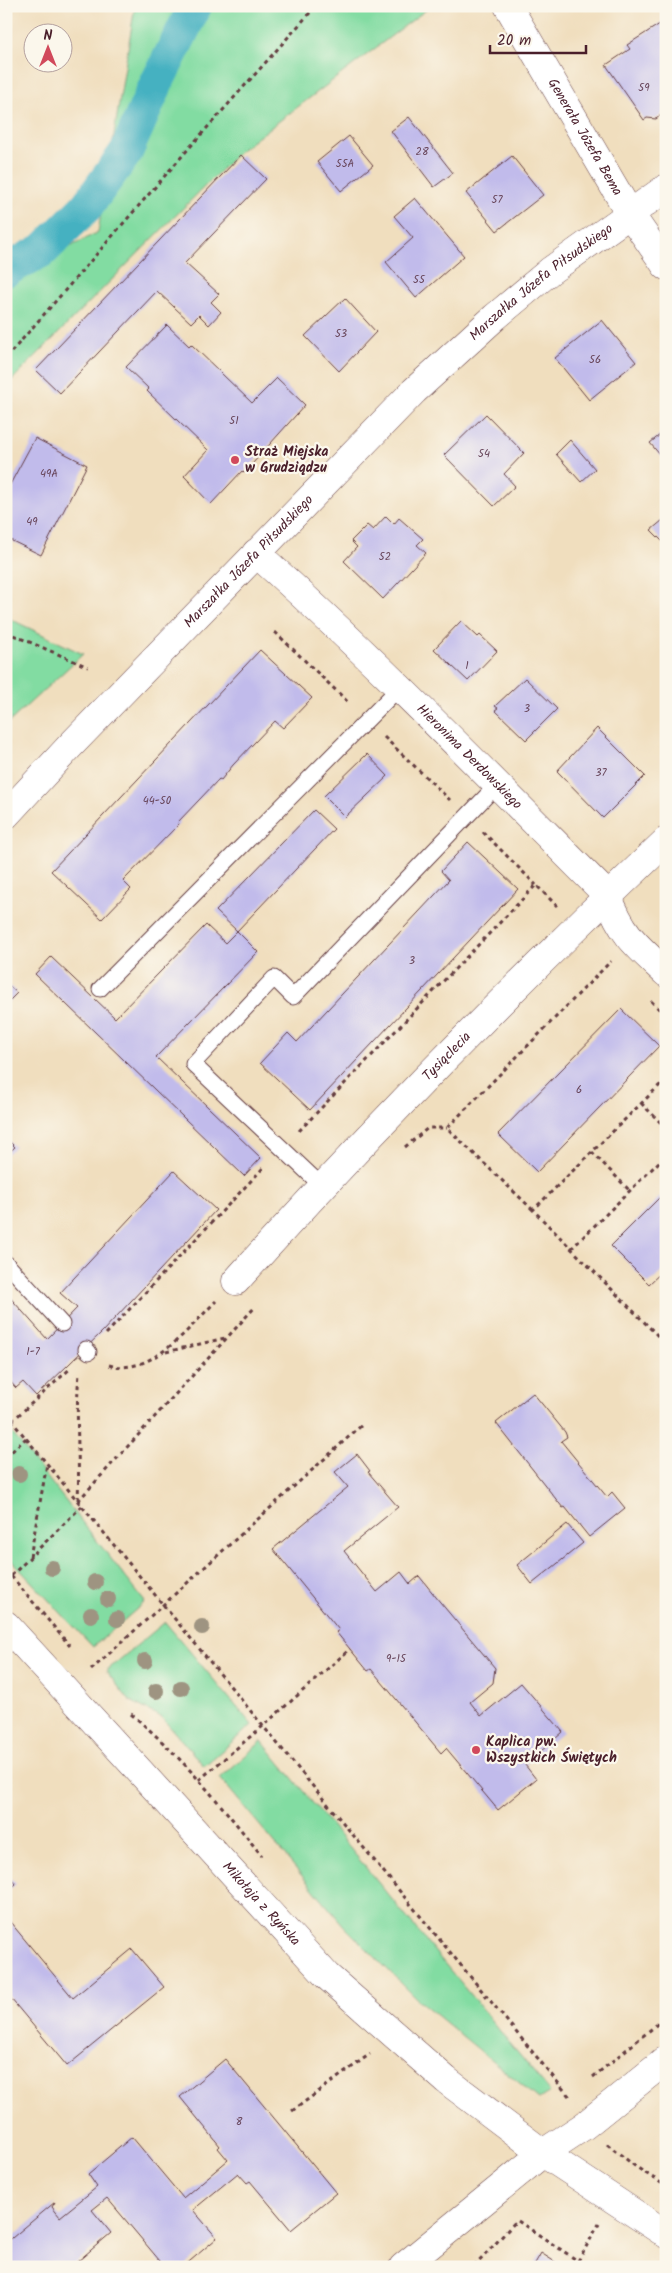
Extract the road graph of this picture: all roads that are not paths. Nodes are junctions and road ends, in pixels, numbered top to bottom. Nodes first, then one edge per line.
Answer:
1 (508, 6) edge
2 (666, 188) edge
3 (630, 214) junction
4 (666, 266) edge
5 (256, 553) junction
6 (399, 688) junction
7 (496, 785) junction
8 (6, 815) edge
9 (666, 841) edge
10 (608, 896) junction
11 (666, 974) edge
12 (100, 989) dead end
13 (322, 1186) junction
14 (6, 1263) edge
15 (236, 1281) road end
16 (62, 1324) dead end
17 (10, 1636) edge
18 (666, 2060) edge
19 (543, 2153) junction
20 (666, 2234) edge
21 (403, 2267) edge

1 - 3 street, Generała Józefa Bema
2 - 3 street, Marszałka Józefa Piłsudskiego
3 - 4 street, Generała Józefa Bema
3 - 5 street, Marszałka Józefa Piłsudskiego
5 - 6 street, Hieronima Derdowskiego
5 - 8 street, Marszałka Józefa Piłsudskiego
6 - 7 street, Hieronima Derdowskiego
6 - 12 lane
7 - 10 street, Hieronima Derdowskiego
7 - 13 lane
9 - 10 street, Tysiąclecia
10 - 11 street, Hieronima Derdowskiego
10 - 13 street, Tysiąclecia
13 - 15 street, Tysiąclecia
14 - 16 lane
17 - 19 street, Mikołaja z Ryńska
18 - 19 street
19 - 20 street, Mikołaja z Ryńska
19 - 21 street

